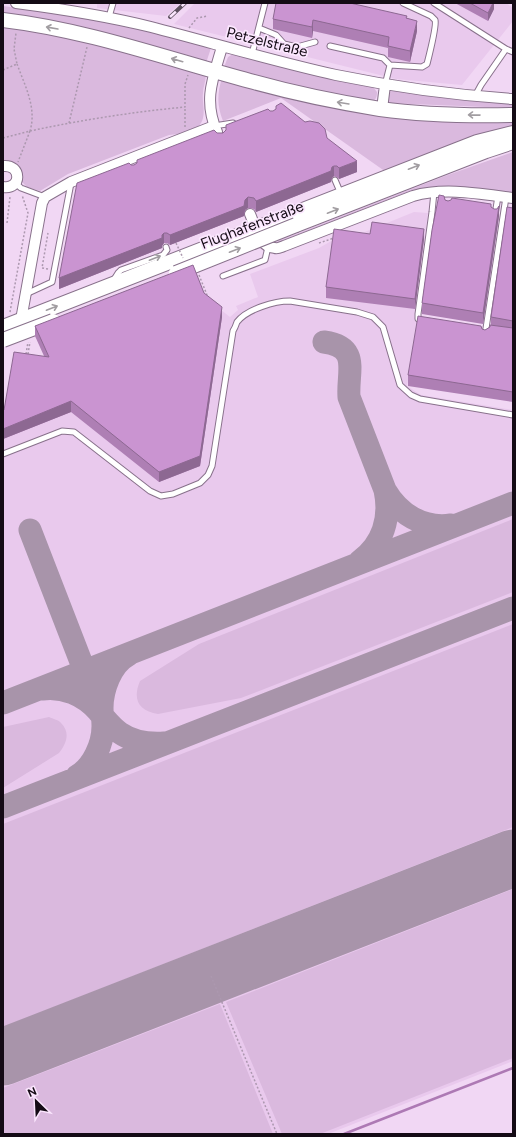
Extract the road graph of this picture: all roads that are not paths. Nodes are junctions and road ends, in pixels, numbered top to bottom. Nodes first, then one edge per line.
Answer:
1 (16, 3) edge
2 (113, 3) edge
3 (265, 3) edge
4 (403, 3) edge
5 (434, 3) edge
6 (109, 17) junction
7 (6, 26) edge
8 (259, 28) junction
9 (315, 42) dead end
10 (330, 46) dead end
11 (222, 47) junction
12 (506, 49) junction
13 (513, 52) edge
14 (252, 55) junction
15 (390, 65) junction
16 (215, 71) junction
17 (385, 85) junction
18 (475, 96) junction
19 (513, 99) edge
20 (382, 109) junction
21 (513, 115) edge
22 (236, 122) edge
23 (214, 126) junction
24 (513, 133) edge
25 (220, 138) edge
26 (513, 142) edge
27 (3, 166) edge
28 (335, 180) dead end
29 (71, 182) junction
30 (18, 186) junction
31 (4, 188) edge
32 (434, 192) junction
33 (342, 195) junction
34 (45, 197) junction
35 (506, 197) edge
36 (250, 214) dead end
37 (495, 216) edge
38 (256, 228) junction
39 (166, 247) dead end
40 (268, 247) junction
41 (140, 257) dead end
42 (137, 264) junction
43 (223, 276) dead end
44 (111, 285) junction
45 (25, 294) junction
46 (426, 321) edge
47 (11, 322) edge
48 (478, 329) edge
49 (486, 330) junction
50 (493, 331) edge
51 (485, 337) edge
52 (3, 340) edge
53 (513, 415) edge
54 (3, 454) edge

1 - 6 street, Petzelstraße
2 - 6 lane
3 - 8 lane
4 - 15 lane
5 - 12 lane
6 - 11 street, Petzelstraße
16 -> 7 main road
8 - 9 lane
8 - 14 lane
10 - 15 lane
11 - 14 street, Petzelstraße
11 - 16 street
12 - 13 lane
12 - 18 lane
14 - 17 street, Petzelstraße
15 - 17 lane
20 -> 16 main road
16 - 23 street
17 - 18 street, Petzelstraße
17 - 20 street
18 - 19 street, Petzelstraße
21 -> 20 main road
22 - 23 lane
23 - 25 street
23 - 29 street
33 -> 24 main road, Flughafenstraße
52 -> 26 main road, Flughafenstraße, bridge
27 - 30 street
28 - 33 lane
29 - 34 street
29 - 45 lane
30 - 31 street
30 - 34 lane
32 - 35 street
32 - 40 street
32 - 46 lane
33 - 38 main road, Flughafenstraße
34 - 45 street
35 - 37 lane
35 - 49 lane
36 - 38 street
38 - 40 street
38 - 44 main road, Flughafenstraße
42 -> 39 lane
40 - 43 lane
41 - 42 lane
42 - 44 lane
47 -> 44 main road, Flughafenstraße
45 - 47 street
48 - 49 lane
49 - 50 lane
49 - 51 lane
53 - 54 lane

